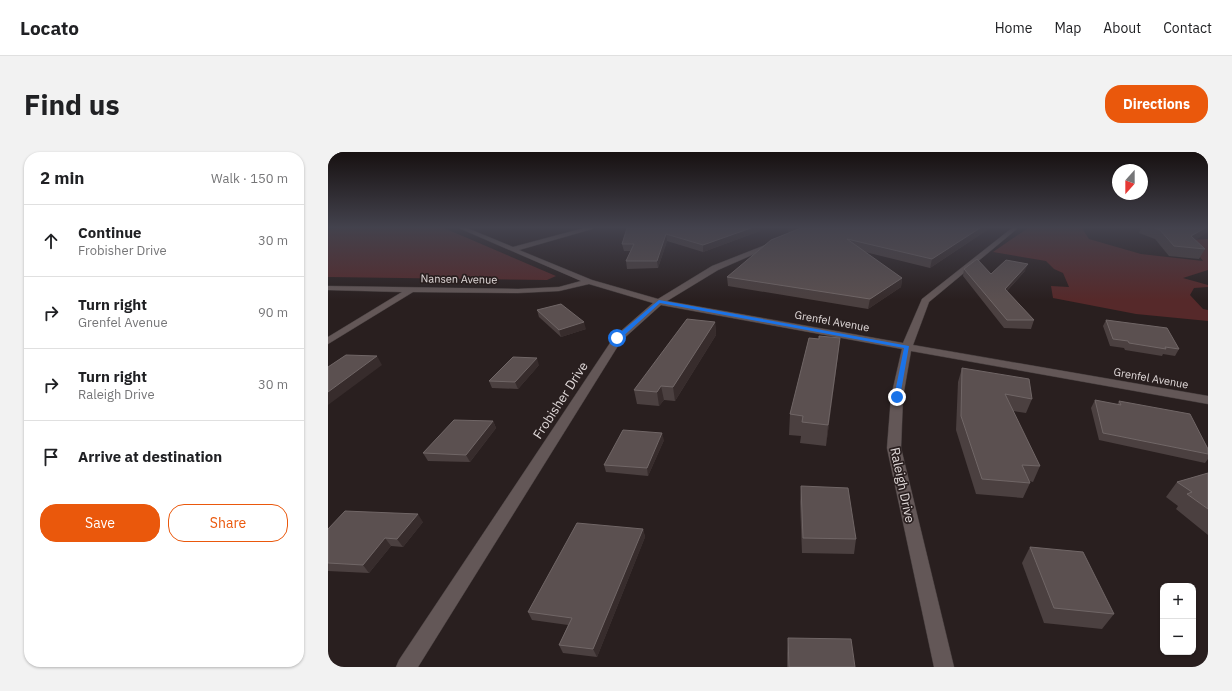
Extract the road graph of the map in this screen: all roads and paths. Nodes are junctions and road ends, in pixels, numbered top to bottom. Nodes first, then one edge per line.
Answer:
1 (520, 252) edge
2 (753, 252) edge
3 (985, 252) edge
4 (588, 282) junction
5 (328, 288) edge
6 (410, 290) junction
7 (659, 302) junction
8 (328, 341) edge
9 (907, 347) junction
10 (1208, 400) edge
11 (406, 667) edge
12 (944, 667) edge

1 - 4 street, Grenfel Avenue
2 - 7 street, Frobisher Drive
3 - 9 street, Raleigh Drive
4 - 6 street, Nansen Avenue
4 - 7 street, Grenfel Avenue
5 - 6 street, Nansen Avenue
6 - 8 street
7 - 9 street, Grenfel Avenue
7 - 11 street, Frobisher Drive
9 - 10 street, Grenfel Avenue
9 - 12 street, Raleigh Drive

